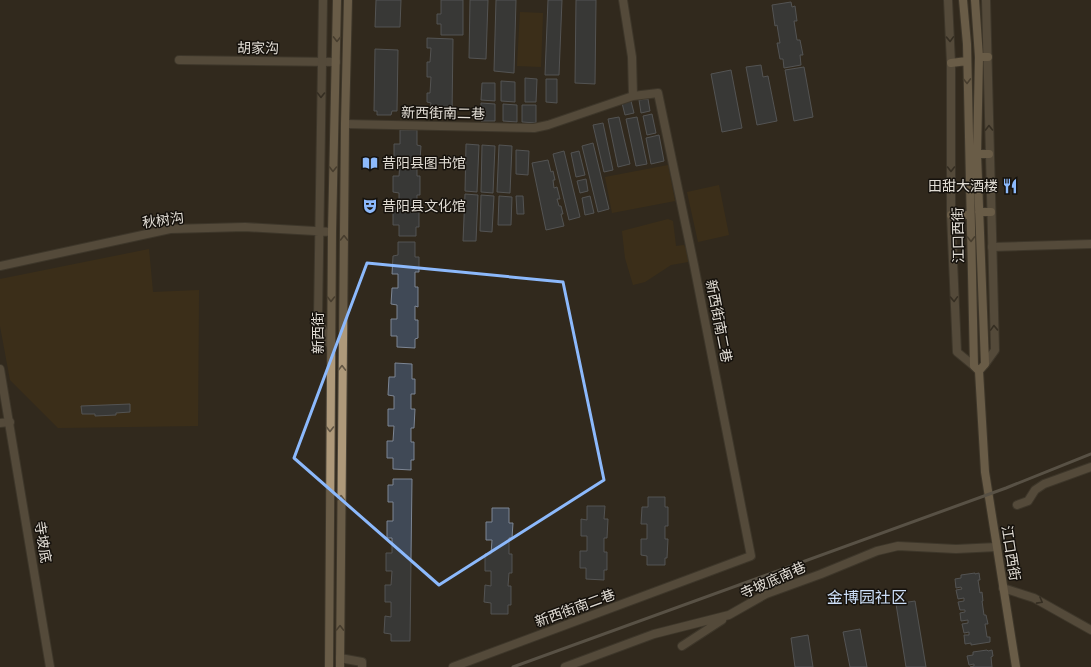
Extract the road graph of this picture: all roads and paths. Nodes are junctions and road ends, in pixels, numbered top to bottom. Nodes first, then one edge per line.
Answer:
1 (322, 0) edge
2 (338, 0) edge
3 (348, 0) edge
4 (623, 0) edge
5 (948, 0) edge
6 (963, 0) edge
7 (975, 0) edge
8 (986, 0) edge
9 (978, 57) junction
10 (988, 57) junction
11 (179, 60) dead end
12 (322, 61) junction
13 (967, 61) junction
14 (336, 62) junction
15 (951, 63) junction
16 (633, 96) junction
17 (345, 124) junction
18 (977, 154) junction
19 (989, 154) junction
20 (979, 212) junction
21 (991, 212) junction
22 (951, 215) junction
23 (970, 215) junction
24 (320, 231) junction
25 (332, 232) junction
26 (1091, 244) edge
27 (992, 247) junction
28 (0, 266) edge
29 (331, 347) junction
30 (984, 364) junction
31 (976, 368) junction
32 (0, 369) edge
33 (10, 422) junction
34 (0, 423) edge
35 (1091, 467) edge
36 (1017, 505) dead end
37 (997, 547) junction
38 (1003, 588) junction
39 (729, 615) junction
40 (1091, 630) edge
41 (682, 646) dead end
42 (340, 658) junction
43 (50, 667) edge
44 (329, 667) edge
45 (340, 667) edge
46 (362, 667) edge
47 (453, 667) edge
48 (565, 667) edge
49 (1016, 667) edge

1 - 12 street
2 -> 14 main road, 新西街
3 - 17 main road, 新西街
4 - 16 street
5 -> 15 street
6 - 13 main road, 江口西街
7 - 9 main road, 江口西街
8 - 10 street
9 - 10 main road
9 - 18 main road, 江口西街
19 -> 10 street
11 - 12 street, 胡家沟
12 - 14 street, 胡家沟
12 -> 24 street
13 - 15 main road
13 -> 23 main road, 江口西街
14 -> 25 main road, 新西街
15 -> 22 street
16 - 17 street, 新西街南二巷
16 - 47 street, 新西街南二巷
42 -> 17 main road, 新西街
18 - 19 main road
18 - 20 main road, 江口西街
19 - 21 street
20 - 21 main road
20 - 30 main road, 江口西街
21 - 27 street
22 - 23 main road
22 -> 31 street
23 -> 31 main road, 江口西街
24 - 25 street, 秋树沟
24 - 28 street, 秋树沟
24 - 29 street
25 -> 29 main road, 新西街
26 - 27 street
30 -> 27 street
29 -> 44 main road, 新西街
30 - 31 main road
31 - 37 main road, 江口西街
32 - 33 street, 寺坡底
33 - 34 street
33 - 43 street, 寺坡底
35 - 36 street
37 - 38 main road, 江口西街
37 - 39 street, 寺坡底南巷
38 -> 40 street
38 - 49 main road, 江口西街
39 - 41 street
39 - 48 street, 寺坡底南巷
42 - 45 main road, 新西街
42 - 46 street

